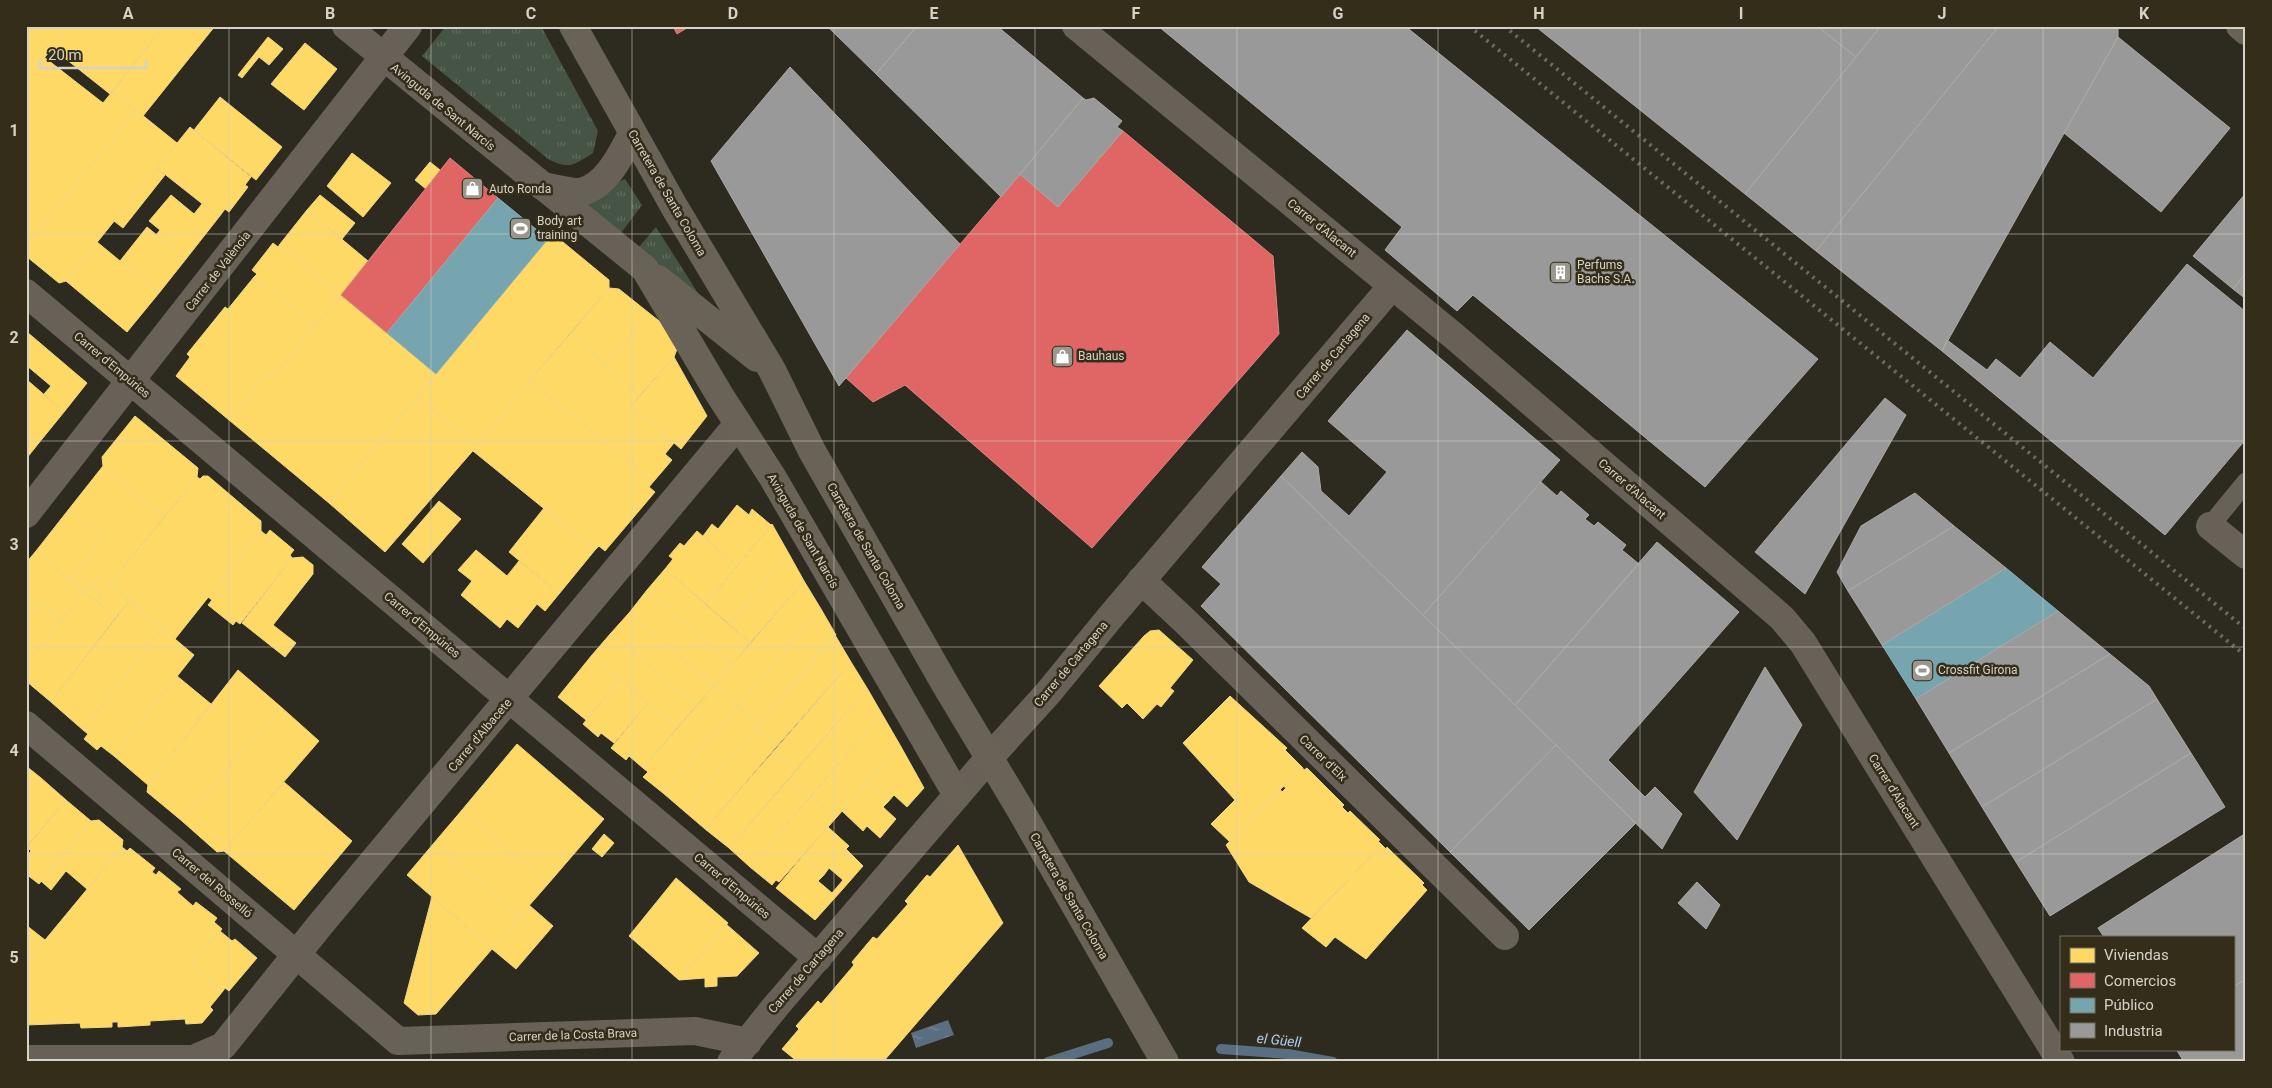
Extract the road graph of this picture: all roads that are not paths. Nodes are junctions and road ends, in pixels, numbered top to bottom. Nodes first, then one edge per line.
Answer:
1 (346, 26) edge
2 (408, 26) edge
3 (573, 26) edge
4 (1076, 26) edge
5 (2240, 26) edge
6 (2246, 31) edge
7 (384, 59) junction
8 (632, 134) junction
9 (540, 186) junction
10 (645, 269) junction
11 (1392, 286) junction
12 (26, 293) edge
13 (772, 370) junction
14 (132, 382) junction
15 (738, 424) junction
16 (2246, 482) edge
17 (26, 514) edge
18 (2210, 526) joint
19 (2246, 555) edge
20 (1141, 580) junction
21 (510, 699) junction
22 (26, 725) edge
23 (989, 758) junction
24 (957, 796) junction
25 (1504, 936) dead end
26 (298, 955) junction
27 (818, 958) junction
28 (398, 1041) joint
29 (740, 1052) edge
30 (26, 1059) edge
31 (1165, 1062) edge
32 (2061, 1062) edge

1 - 7 street, Avinguda de Sant Narcís
2 - 7 street, Carrer de València
3 - 8 street, Carretera de Santa Coloma
4 - 11 street, Carrer d'Alacant
5 - 6 street
7 - 9 street, Avinguda de Sant Narcís
7 - 14 street, Carrer de València
8 - 9 street
8 - 13 street, Carretera de Santa Coloma
9 - 10 street, Avinguda de Sant Narcís
10 - 13 street, Avinguda de Sant Narcís
10 - 15 street, Avinguda de Sant Narcís
11 - 20 street, Carrer de Cartagena
11 - 32 street, Carrer d'Alacant
12 - 14 street, Carrer d'Empúries
13 - 23 street, Carretera de Santa Coloma
14 - 17 street, Carrer de València
14 - 21 street, Carrer d'Empúries
15 - 21 street, Carrer d'Albacete
15 - 24 street, Avinguda de Sant Narcís
16 - 18 lane
18 - 19 street
20 - 23 street, Carrer de Cartagena
20 - 25 street, Carrer d'Elx
21 - 26 street, Carrer d'Albacete
21 - 27 street, Carrer d'Empúries
22 - 26 street, Carrer del Rosselló
23 - 24 street, Carrer de Cartagena
23 - 31 street, Carretera de Santa Coloma
24 - 27 street, Carrer de Cartagena
26 - 28 street, Carrer del Rosselló
26 - 30 street, Carrer d'Albacete
27 - 29 street, Carrer de Cartagena
28 - 29 street, Carrer de la Costa Brava

